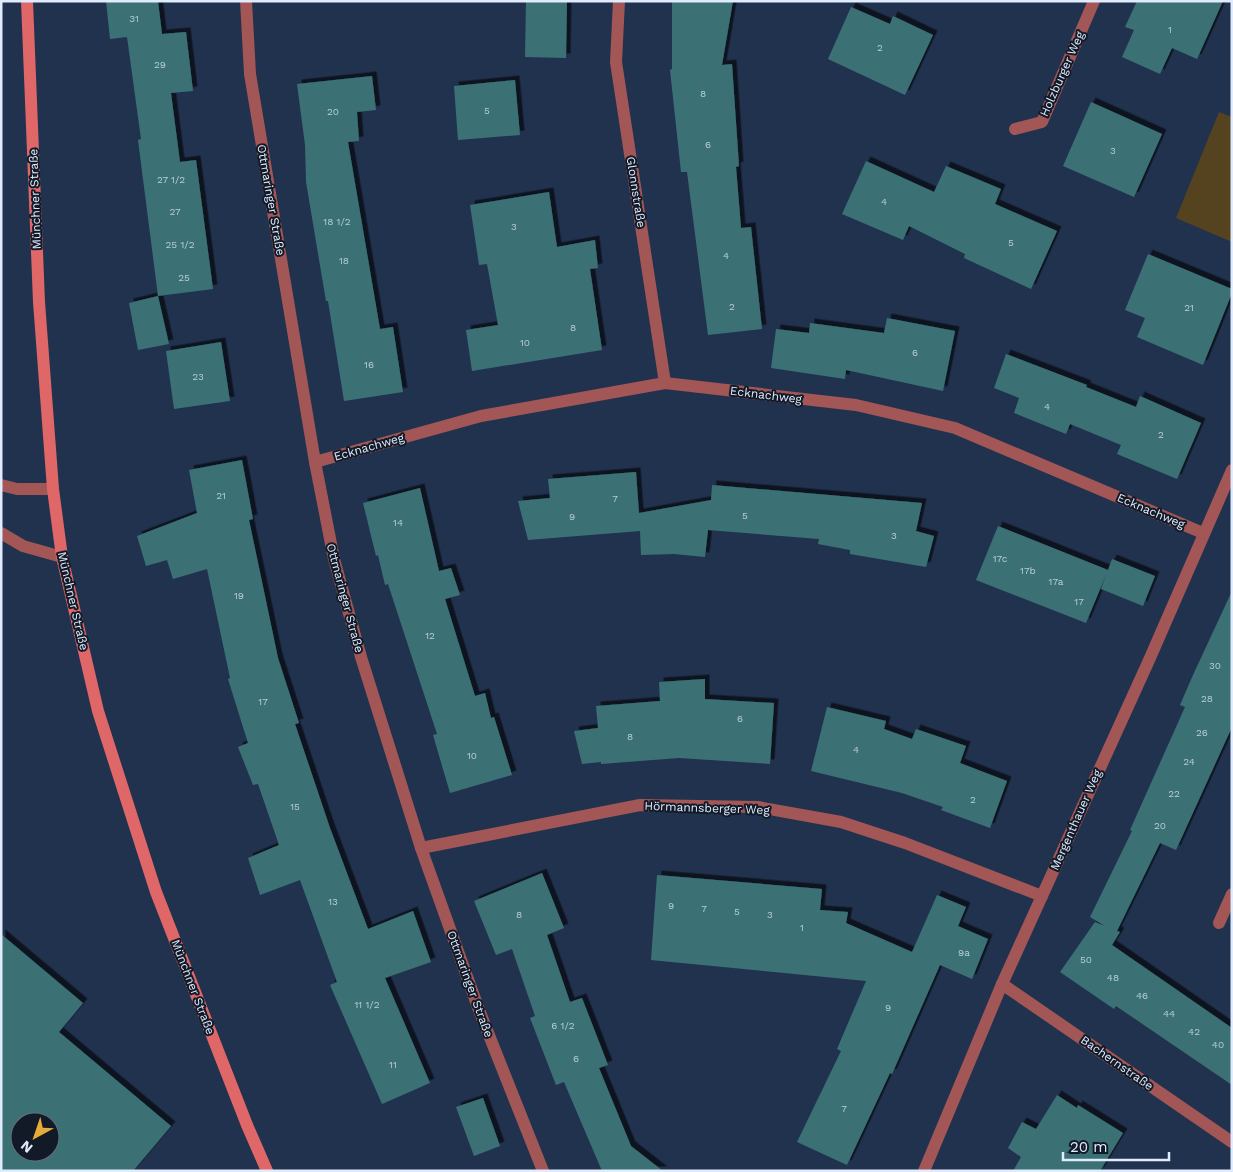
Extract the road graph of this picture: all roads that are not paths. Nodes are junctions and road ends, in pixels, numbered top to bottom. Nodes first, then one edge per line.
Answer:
1 (27, 1) edge
2 (246, 1) edge
3 (619, 1) edge
4 (1094, 1) edge
5 (1015, 129) dead end
6 (665, 383) junction
7 (315, 462) junction
8 (1232, 470) edge
9 (1, 485) edge
10 (53, 489) junction
11 (1203, 532) junction
12 (1, 533) edge
13 (62, 557) junction
14 (421, 848) junction
15 (1232, 894) edge
16 (1042, 896) junction
17 (1219, 923) dead end
18 (1002, 984) junction
19 (1232, 1142) edge
20 (267, 1171) edge
21 (543, 1171) edge
22 (924, 1171) edge

1 - 10 main road, Münchner Straße
2 - 7 street, Ottmaringer Straße
3 - 6 street, Glonnstraße
4 - 5 street, Holzburger Weg
6 - 7 street, Ecknachweg
6 - 11 street, Ecknachweg
7 - 14 street, Ottmaringer Straße
8 - 11 street, Mergenthauer Weg
9 - 10 street
10 - 13 main road, Münchner Straße
11 - 16 street, Mergenthauer Weg
12 - 13 street
13 - 20 main road, Münchner Straße
14 - 16 street, Hörmannsberger Weg
14 - 21 street, Ottmaringer Straße
15 - 17 street
16 - 18 street, Mergenthauer Weg
18 - 19 street, Bachernstraße
18 - 22 street, Mergenthauer Weg

